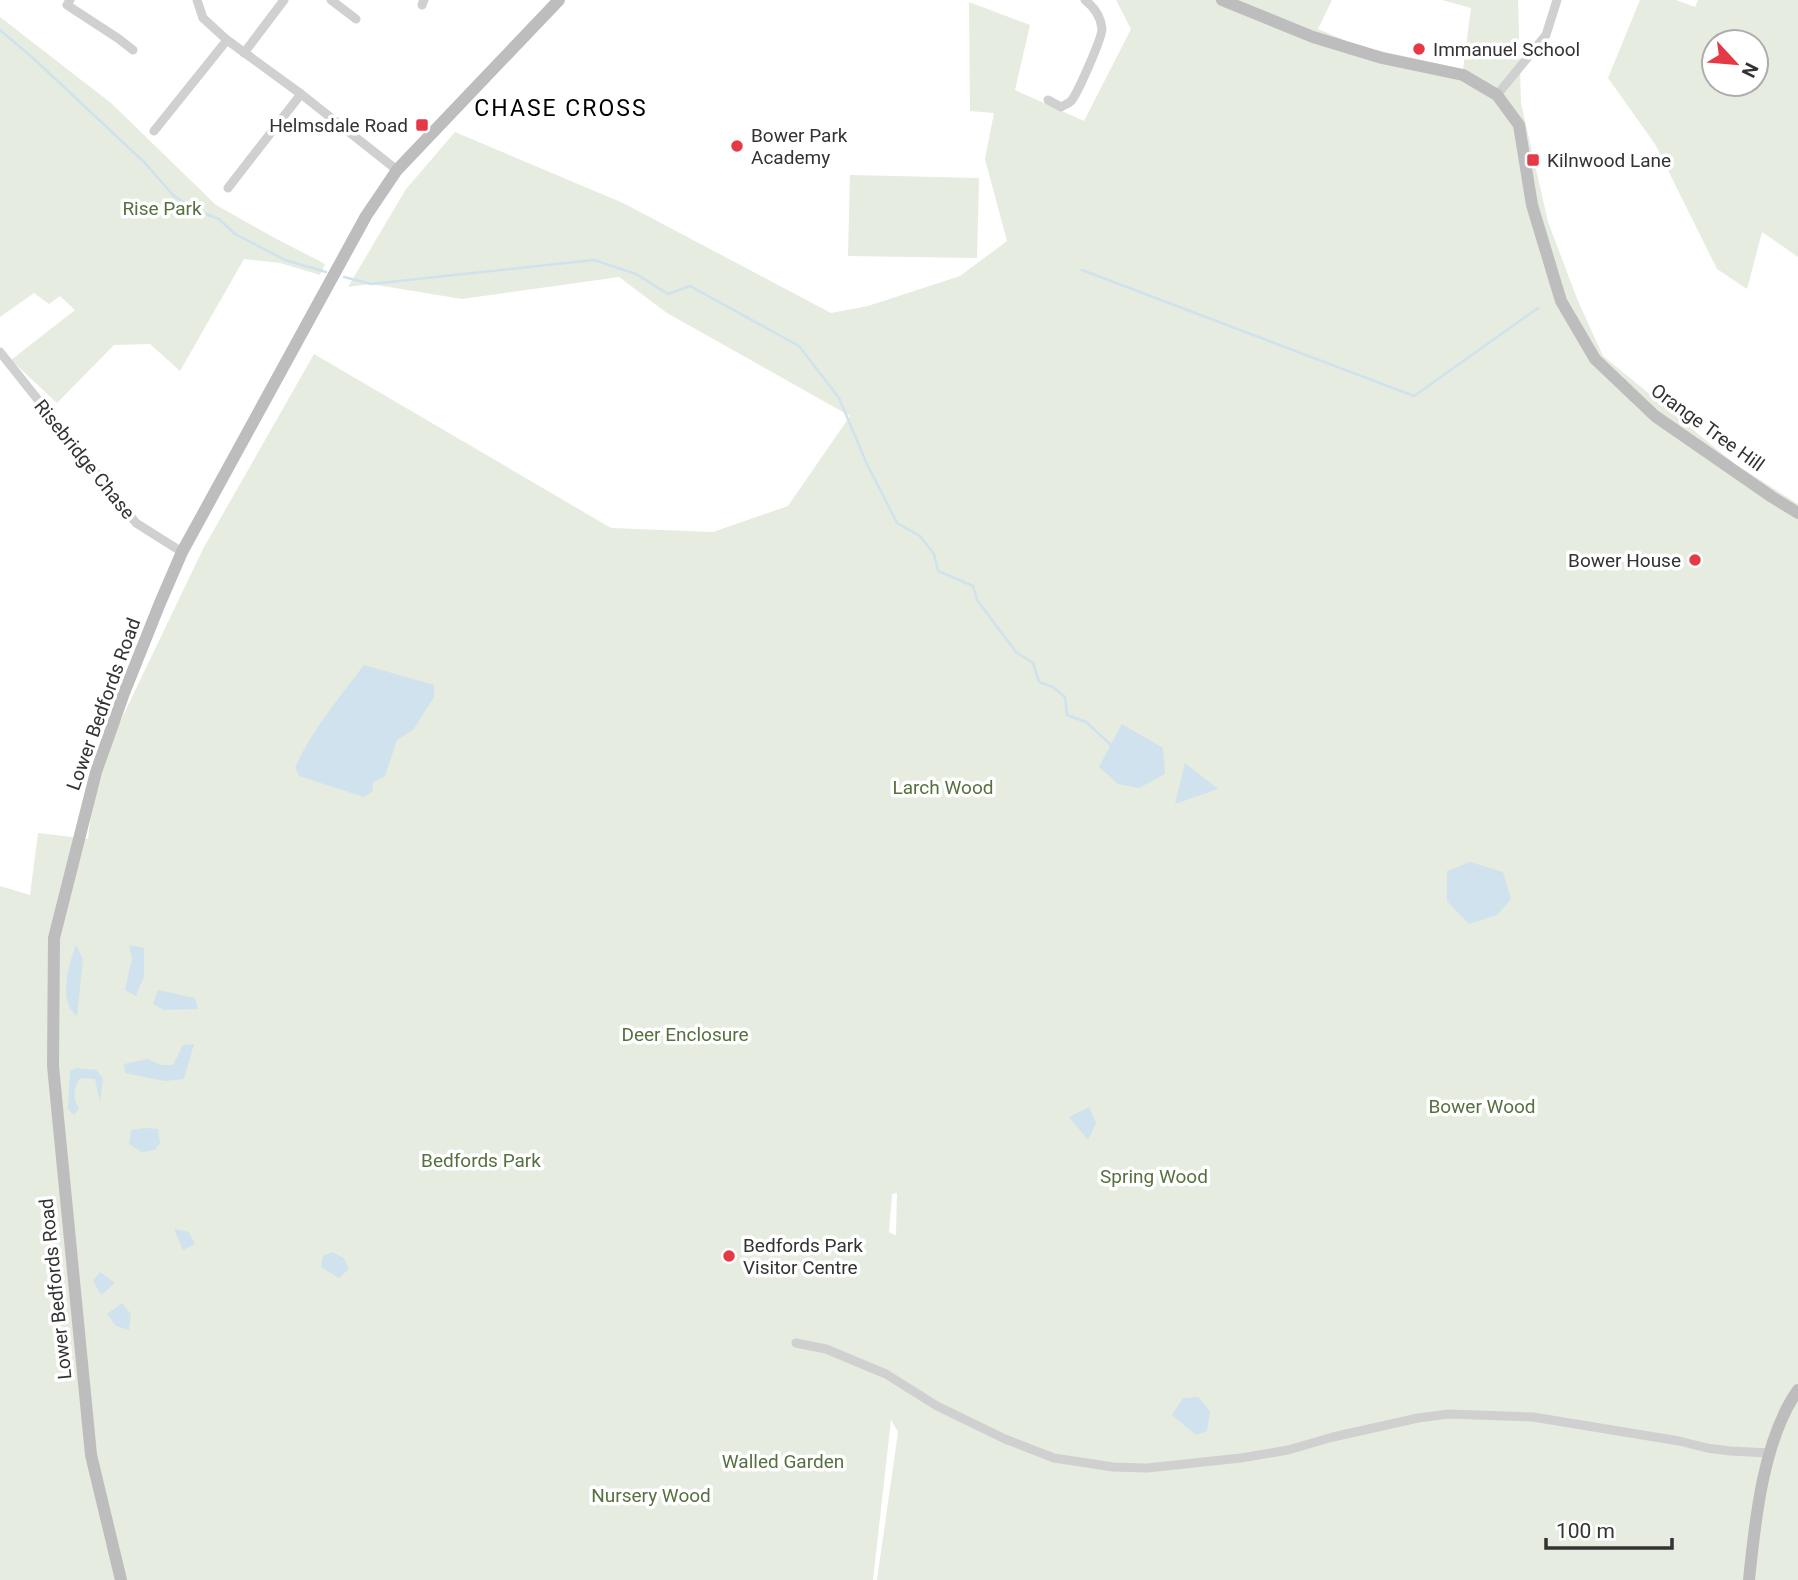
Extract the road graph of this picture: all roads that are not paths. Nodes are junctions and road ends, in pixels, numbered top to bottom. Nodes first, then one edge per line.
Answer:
1 (197, 0) edge
2 (284, 0) edge
3 (331, 0) edge
4 (559, 0) edge
5 (1085, 0) edge
6 (1222, 0) edge
7 (1558, 0) edge
8 (66, 2) edge
9 (356, 19) dead end
10 (227, 40) junction
11 (132, 50) dead end
12 (244, 53) junction
13 (301, 94) junction
14 (1497, 95) junction
15 (1048, 100) dead end
16 (154, 131) dead end
17 (397, 170) junction
18 (228, 188) dead end
19 (0, 352) edge
20 (1798, 513) edge
21 (182, 552) junction
22 (796, 1343) dead end
23 (1798, 1390) edge
24 (1770, 1452) junction
25 (121, 1580) edge
26 (1749, 1580) edge

1 - 10 street
2 - 12 street
3 - 9 street
4 - 17 street, Lower Bedfords Road
5 - 15 street
6 - 14 street
7 - 14 street
8 - 11 street
10 - 12 street
10 - 16 street
12 - 13 street
13 - 17 street
13 - 18 street
14 - 20 street, Orange Tree Hill
17 - 21 street, Lower Bedfords Road
19 - 21 street, Risebridge Chase
21 - 25 street, Lower Bedfords Road
22 - 24 street
23 - 24 street
24 - 26 street

